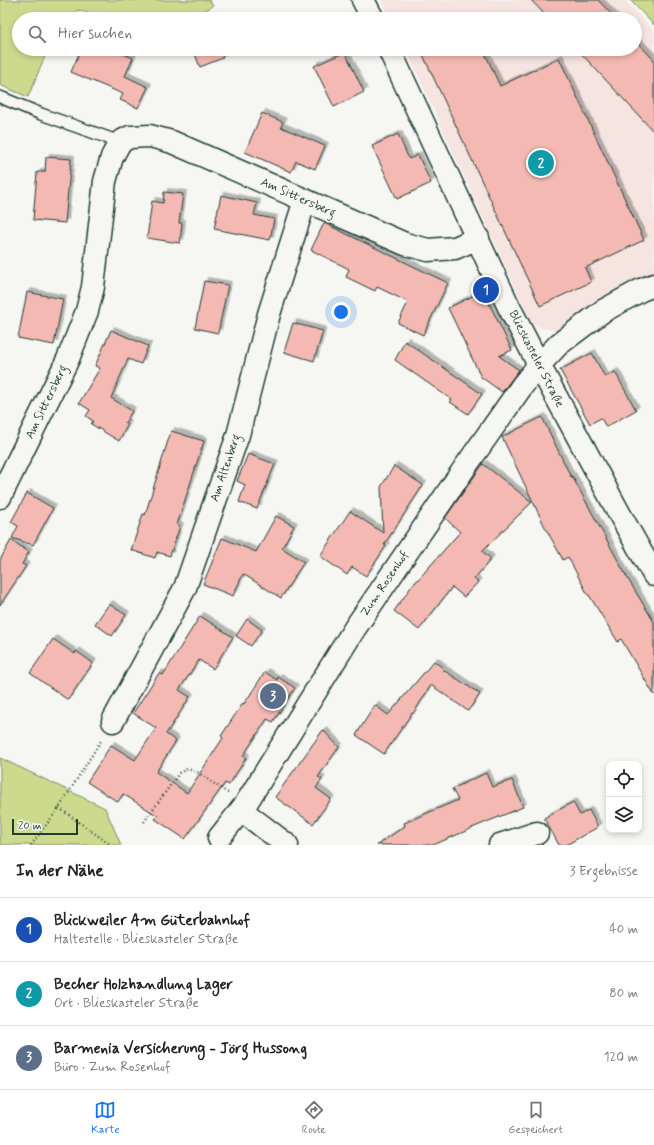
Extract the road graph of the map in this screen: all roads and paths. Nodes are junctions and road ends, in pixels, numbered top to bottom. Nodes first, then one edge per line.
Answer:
1 (362, 0) edge
2 (369, 12) edge
3 (392, 56) edge
4 (0, 97) edge
5 (120, 142) junction
6 (305, 200) junction
7 (478, 238) junction
8 (654, 285) edge
9 (539, 365) junction
10 (0, 497) edge
11 (654, 575) edge
12 (113, 721) joint
13 (243, 807) junction
14 (59, 808) junction
15 (144, 822) dead end
16 (537, 833) dead end
17 (217, 842) edge
18 (31, 845) edge
19 (111, 845) edge
20 (287, 845) edge
21 (500, 845) edge

1 - 2 street
3 - 7 street, Blieskasteler Straße
4 - 5 lane
5 - 6 street, Am Sittersberg
5 - 10 street, Am Sittersberg
6 - 7 street, Am Sittersberg
6 - 12 street, Am Altenberg
7 - 9 street, Blieskasteler Straße
8 - 9 street, Zum Rosenhof
9 - 11 street, Blieskasteler Straße
9 - 13 street, Zum Rosenhof
12 - 14 path
13 - 15 path
13 - 17 street, Zum Rosenhof
13 - 20 street
14 - 18 path
14 - 19 path
16 - 21 street

